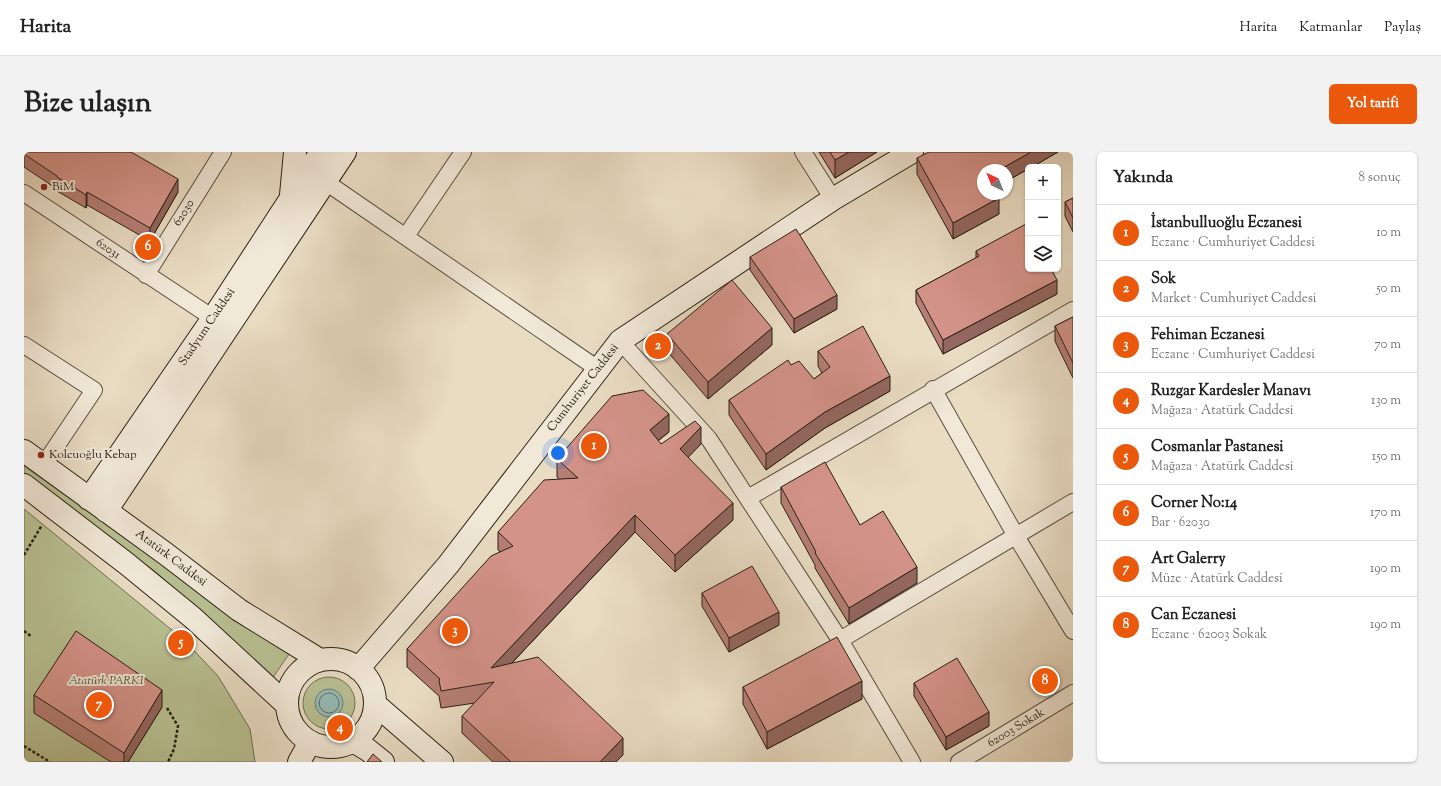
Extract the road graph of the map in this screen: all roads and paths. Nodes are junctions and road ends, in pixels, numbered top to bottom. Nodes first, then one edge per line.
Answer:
1 (223, 152) edge
2 (295, 152) edge
3 (321, 152) edge
4 (346, 152) edge
5 (463, 152) edge
6 (803, 152) edge
7 (912, 152) edge
8 (317, 176) junction
9 (24, 193) edge
10 (290, 199) junction
11 (833, 199) junction
12 (406, 236) junction
13 (146, 274) junction
14 (1073, 310) edge
15 (213, 318) junction
16 (620, 341) junction
17 (24, 345) edge
18 (598, 369) junction
19 (933, 390) junction
20 (24, 451) edge
21 (44, 466) junction
22 (24, 486) edge
23 (748, 498) junction
24 (1073, 502) edge
25 (97, 505) junction
26 (45, 520) dead end
27 (1016, 536) junction
28 (24, 555) edge
29 (24, 631) edge
30 (1073, 631) edge
31 (31, 636) dead end
32 (840, 640) junction
33 (320, 660) junction
34 (358, 669) junction
35 (1073, 693) edge
36 (375, 704) junction
37 (287, 705) junction
38 (167, 708) dead end
39 (353, 741) junction
40 (310, 742) junction
41 (24, 746) edge
42 (50, 762) edge
43 (168, 762) edge
44 (299, 762) edge
45 (383, 762) edge
46 (442, 762) edge
47 (912, 762) edge
48 (959, 762) edge

1 - 13 street, 62030
2 - 10 main road
3 - 8 main road, Stadyum Caddesi
4 - 8 main road
5 - 12 street
6 - 11 street
7 - 11 main road, Cumhuriyet Caddesi
8 - 10 main road, Stadyum Caddesi
8 - 12 street
8 - 25 main road
9 - 13 street, 62031
10 - 15 main road, Stadyum Caddesi
11 - 16 main road, Cumhuriyet Caddesi
12 - 18 street
13 - 15 street, 62031
14 - 19 street
15 - 25 main road, Stadyum Caddesi
16 - 18 main road, Cumhuriyet Caddesi
16 - 23 street
17 - 21 street
18 - 34 main road, Cumhuriyet Caddesi
19 - 23 street
19 - 27 street
20 - 21 main road, Atatürk Caddesi
21 - 25 main road, Atatürk Caddesi
22 - 37 main road
23 - 32 street
24 - 27 street
25 - 33 main road, Atatürk Caddesi
26 - 28 path
27 - 30 street
27 - 32 street
29 - 31 path
32 - 47 street
33 - 34 main road
33 - 37 main road
34 - 36 main road
35 - 48 street, 62003 Sokak
36 - 39 main road
36 - 46 main road
37 - 40 main road
38 - 43 path
39 - 40 main road
39 - 45 main road
40 - 44 main road
41 - 42 path

